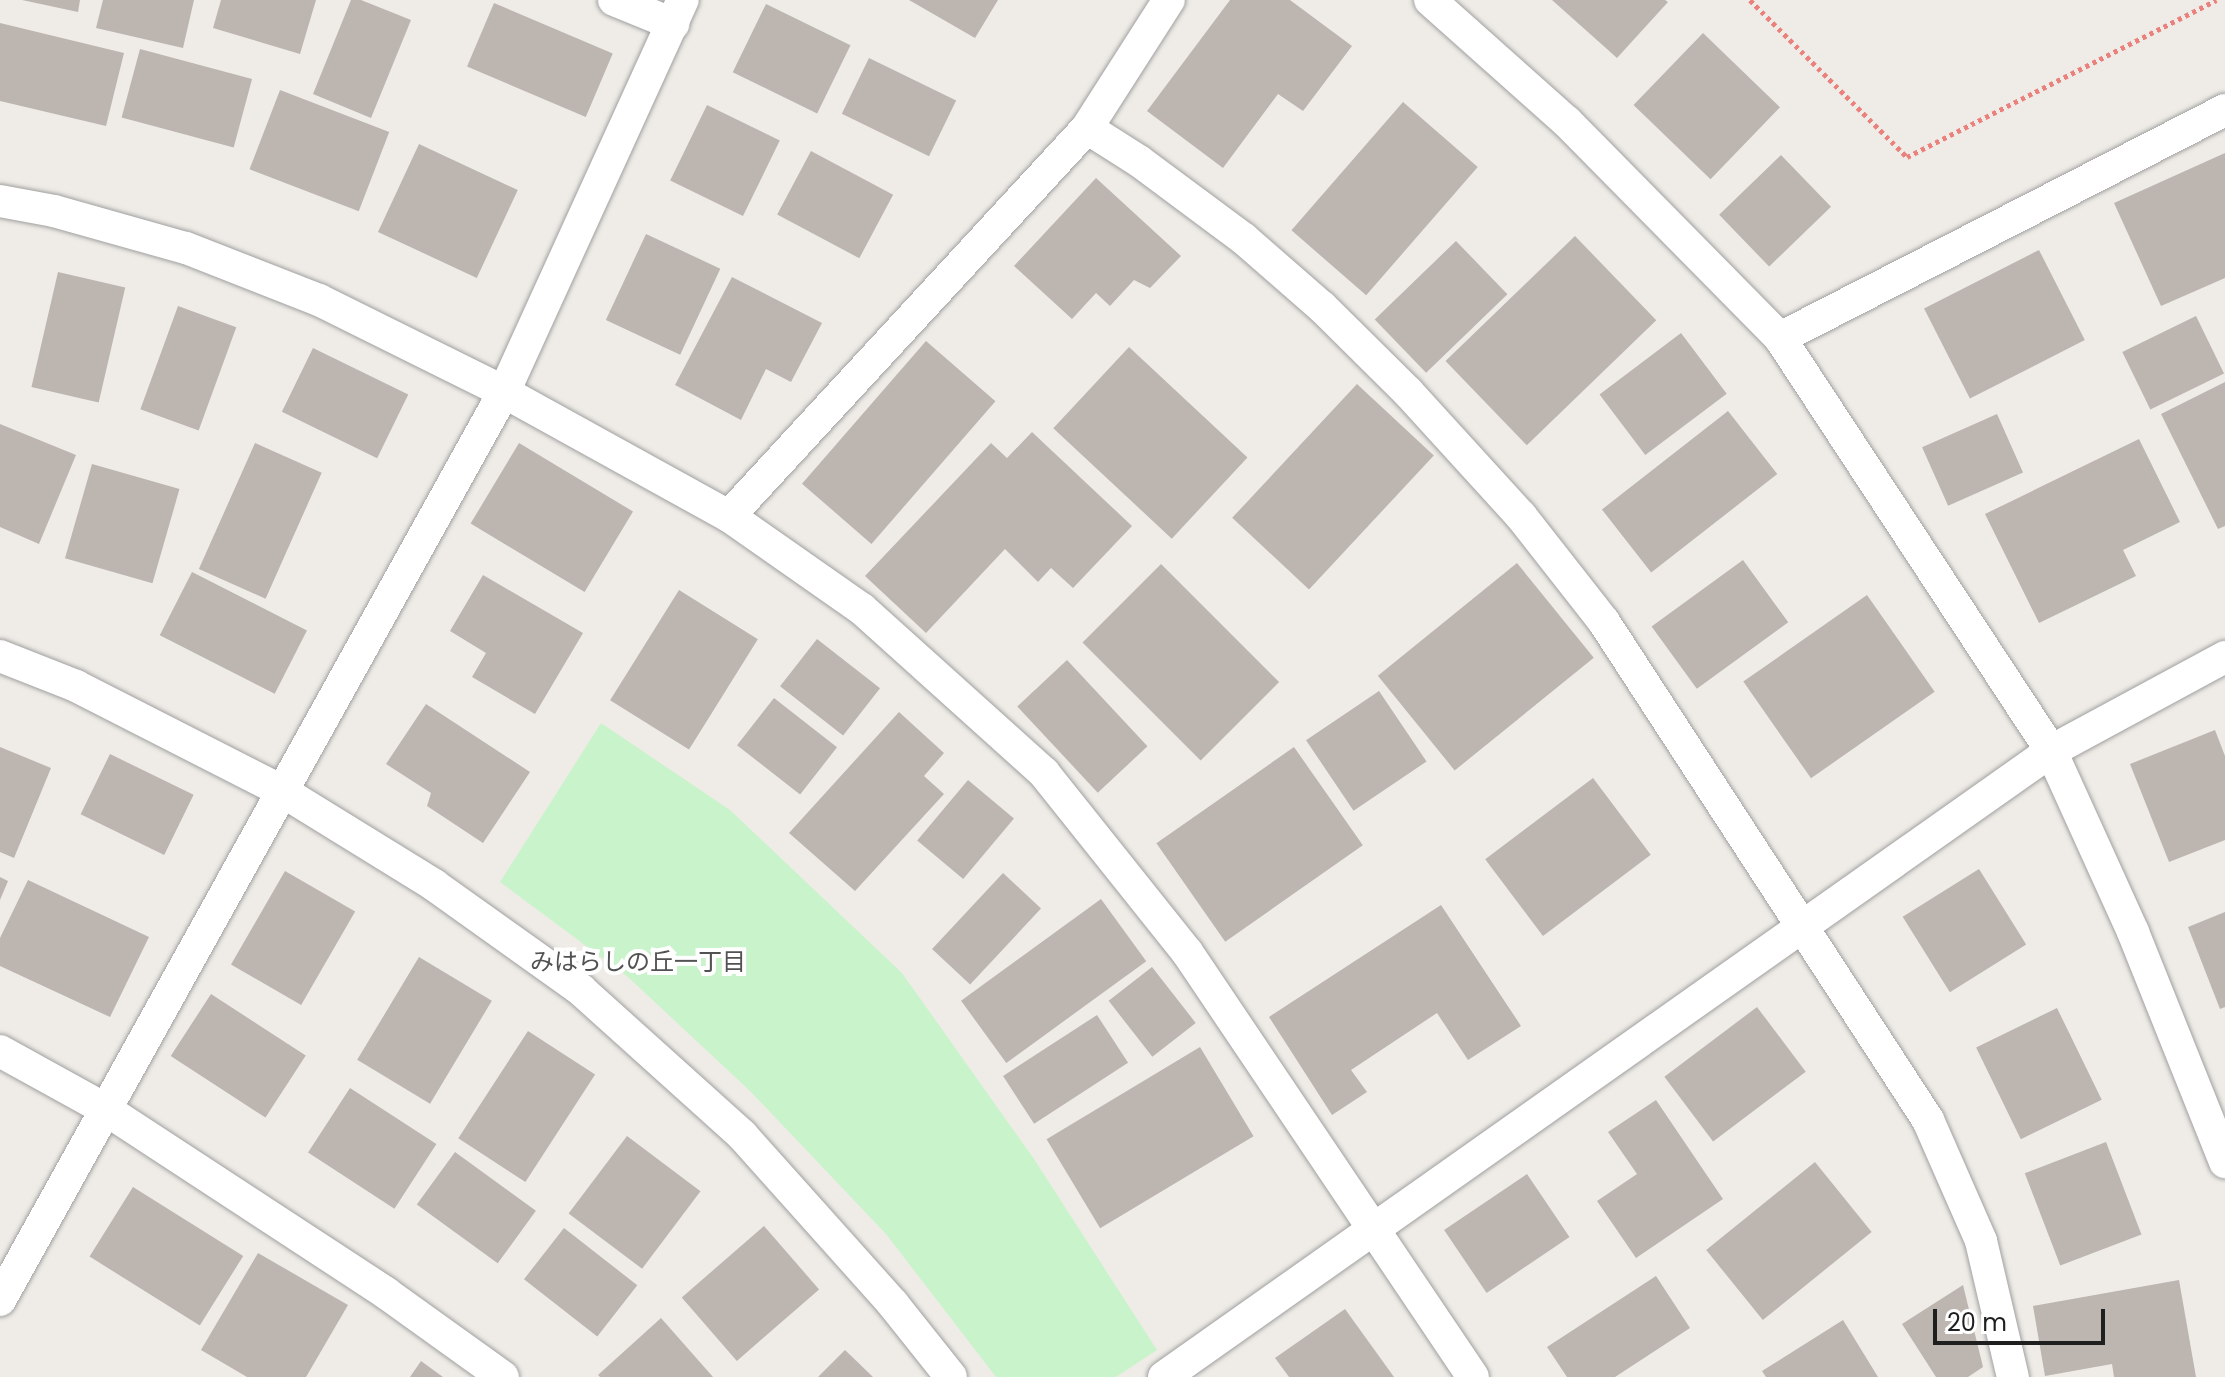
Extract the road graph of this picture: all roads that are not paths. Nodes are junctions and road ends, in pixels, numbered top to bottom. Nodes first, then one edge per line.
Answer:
1 (614, 0) edge
2 (1169, 0) edge
3 (1430, 0) edge
4 (678, 12) edge
5 (2225, 110) edge
6 (1087, 128) junction
7 (0, 201) edge
8 (1780, 338) junction
9 (504, 392) junction
10 (729, 516) junction
11 (0, 656) edge
12 (2225, 657) edge
13 (2051, 751) junction
14 (282, 791) junction
15 (1803, 924) junction
16 (0, 1051) edge
17 (105, 1109) junction
18 (2225, 1162) edge
19 (1374, 1227) junction
20 (0, 1300) edge
21 (503, 1377) edge
22 (951, 1377) edge
23 (1164, 1377) edge
24 (1473, 1377) edge
25 (2013, 1377) edge

1 - 4 lane
2 - 6 lane
3 - 8 lane
4 - 9 lane
5 - 8 lane
6 - 10 lane
6 - 15 lane
7 - 9 lane
8 - 13 lane
9 - 10 lane
9 - 14 lane
10 - 19 lane
11 - 14 lane
12 - 13 lane
13 - 15 lane
13 - 18 lane
14 - 17 lane
14 - 22 lane
15 - 19 lane
15 - 25 lane
16 - 17 lane
17 - 20 lane
17 - 21 lane
19 - 23 lane
19 - 24 lane

